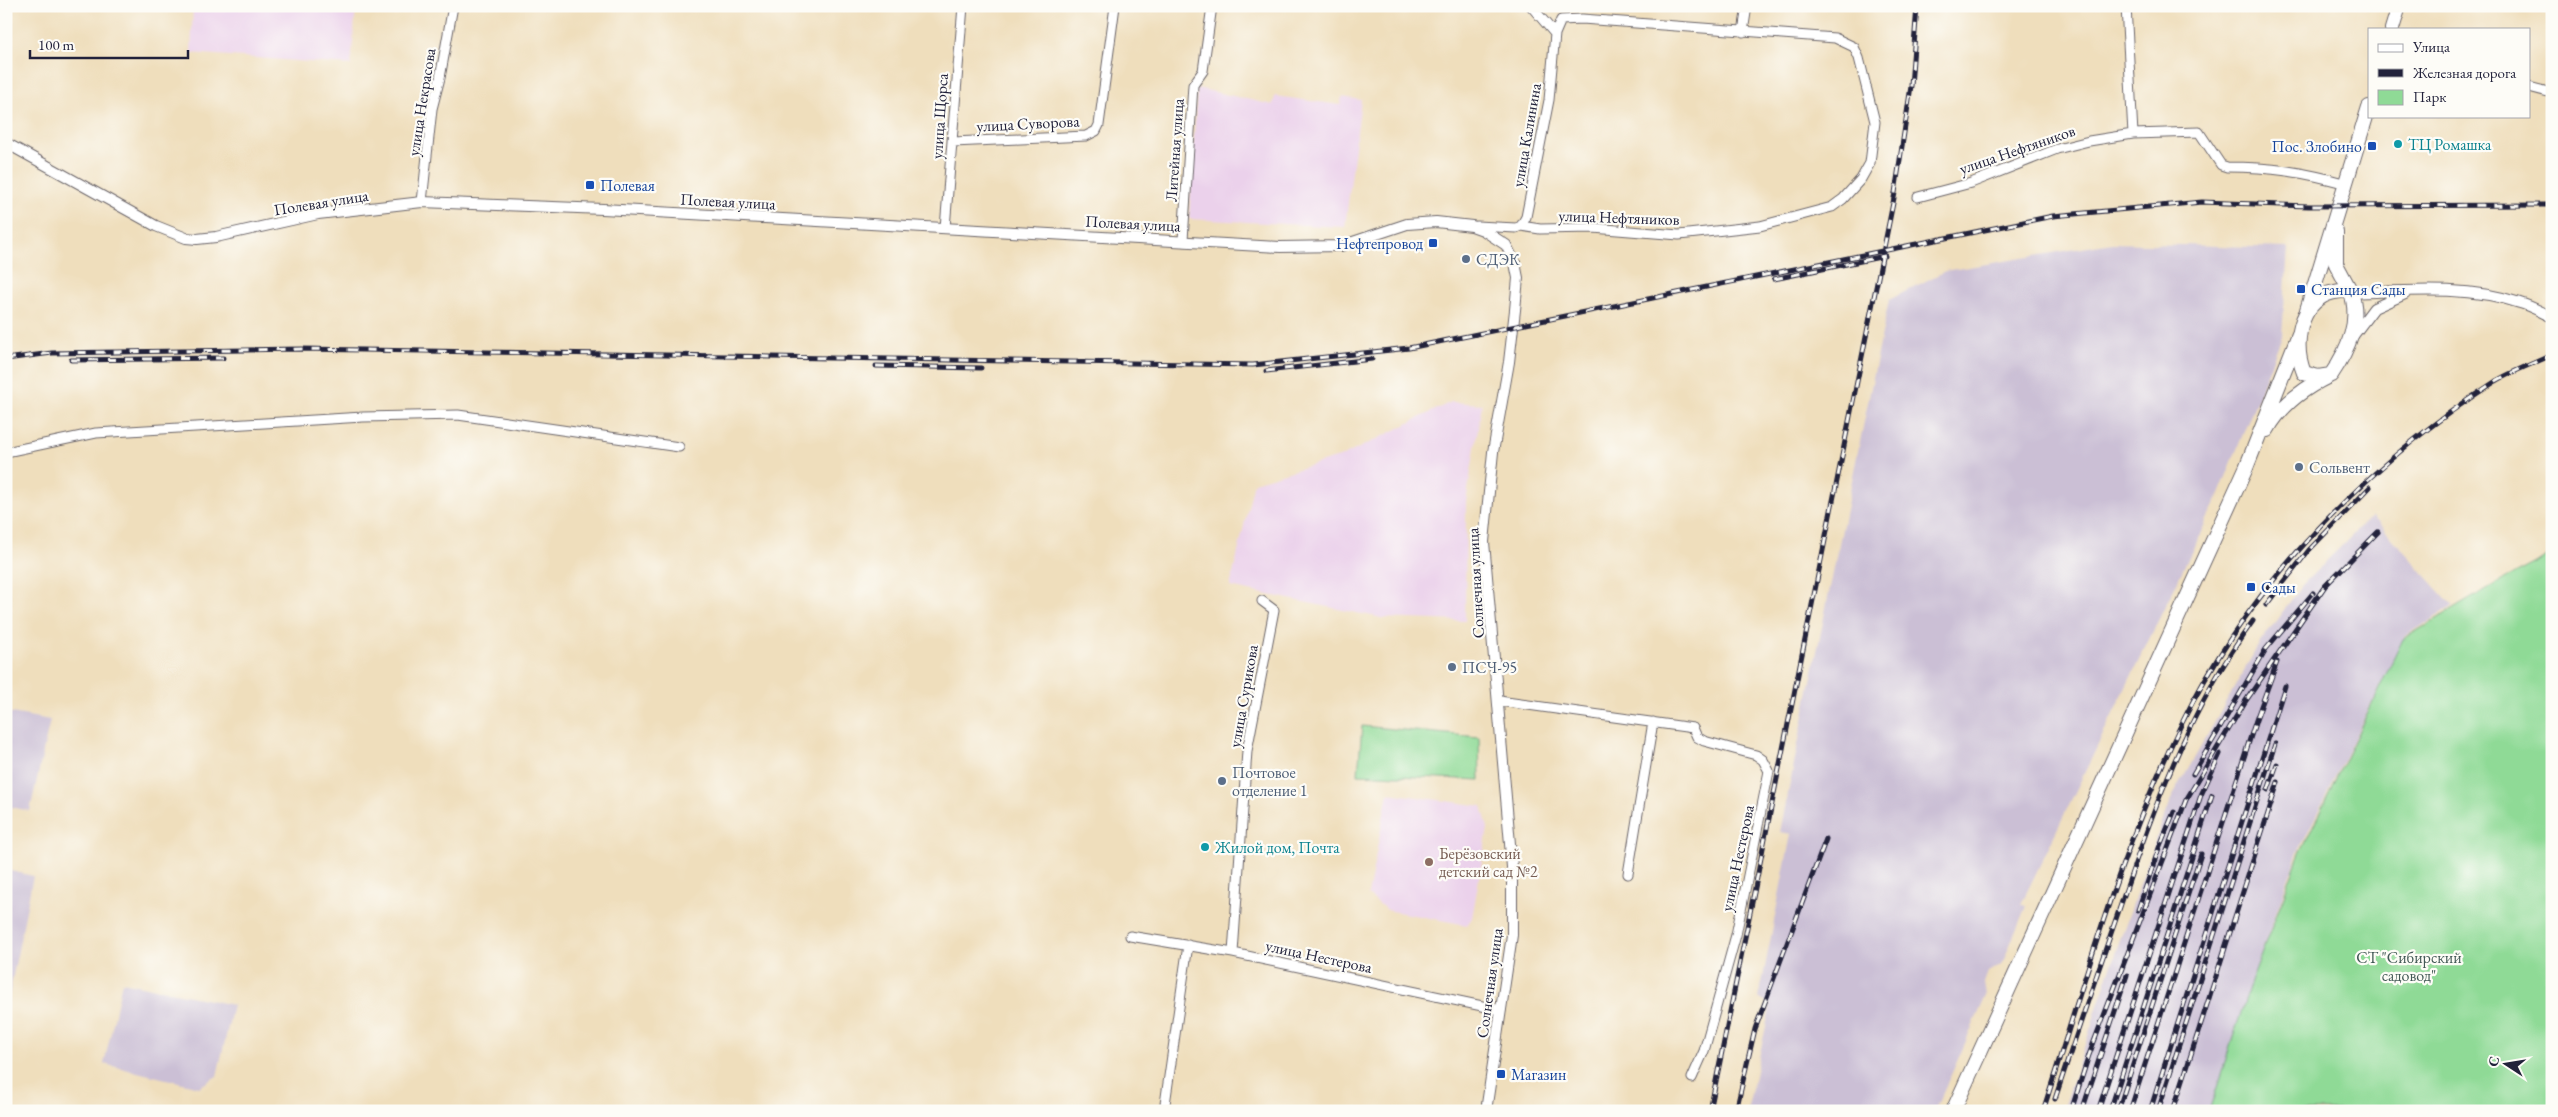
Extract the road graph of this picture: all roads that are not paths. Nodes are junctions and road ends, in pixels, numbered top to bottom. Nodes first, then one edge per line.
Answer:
1 (453, 6) edge
2 (963, 6) edge
3 (1115, 6) edge
4 (1212, 6) edge
5 (1531, 6) edge
6 (1747, 6) edge
7 (2126, 6) edge
8 (2399, 6) edge
9 (2392, 28) edge
10 (1743, 32) junction
11 (1554, 34) junction
12 (2530, 87) edge
13 (2552, 93) edge
14 (2368, 111) edge
15 (2133, 134) junction
16 (953, 142) junction
17 (6, 143) edge
18 (2347, 184) junction
19 (1918, 197) dead end
20 (422, 202) junction
21 (2336, 217) junction
22 (1472, 226) junction
23 (1521, 226) junction
24 (945, 228) junction
25 (1183, 240) junction
26 (2416, 290) junction
27 (2350, 292) junction
28 (2306, 314) junction
29 (2552, 317) edge
30 (2299, 334) junction
31 (2350, 339) junction
32 (2331, 375) junction
33 (679, 447) dead end
34 (6, 452) edge
35 (2246, 468) junction
36 (1262, 601) dead end
37 (1499, 701) junction
38 (1653, 722) junction
39 (1628, 874) dead end
40 (1130, 936) dead end
41 (1188, 945) junction
42 (1234, 952) junction
43 (1501, 1010) junction
44 (1692, 1078) dead end
45 (1164, 1111) edge
46 (1486, 1111) edge
47 (1953, 1111) edge

1 - 20 street, улица Некрасова
2 - 16 street, улица Щорса
3 - 16 street, улица Суворова
4 - 25 street, Литейная улица
5 - 11 street
6 - 10 street
7 - 15 street
8 - 9 highway
10 - 11 street
10 - 23 street, улица Нефтяников
11 - 23 street, улица Калинина
12 - 13 street
14 - 18 highway
15 - 18 street, улица Нефтяников
15 - 19 street, улица Нефтяников
16 - 24 street, улица Щорса
17 - 20 street, Полевая улица
18 - 21 highway
20 - 24 street, Полевая улица
21 - 27 highway
21 - 28 highway
22 - 23 street
22 - 25 street, Полевая улица
22 - 37 street, Солнечная улица
24 - 25 street, Полевая улица
26 - 27 street
26 - 29 street
26 - 31 street
27 - 28 highway
27 - 31 highway
28 - 30 highway
30 - 32 highway
30 - 35 highway
31 - 32 highway
32 - 35 highway
33 - 34 street
35 - 47 highway
36 - 42 street, улица Сурикова
37 - 38 street, улица Нестерова
37 - 43 street, Солнечная улица
38 - 39 street
38 - 44 street, улица Нестерова
40 - 41 street, улица Нестерова
41 - 42 street, улица Нестерова
41 - 45 street
42 - 43 street, улица Нестерова
43 - 46 street, Солнечная улица

